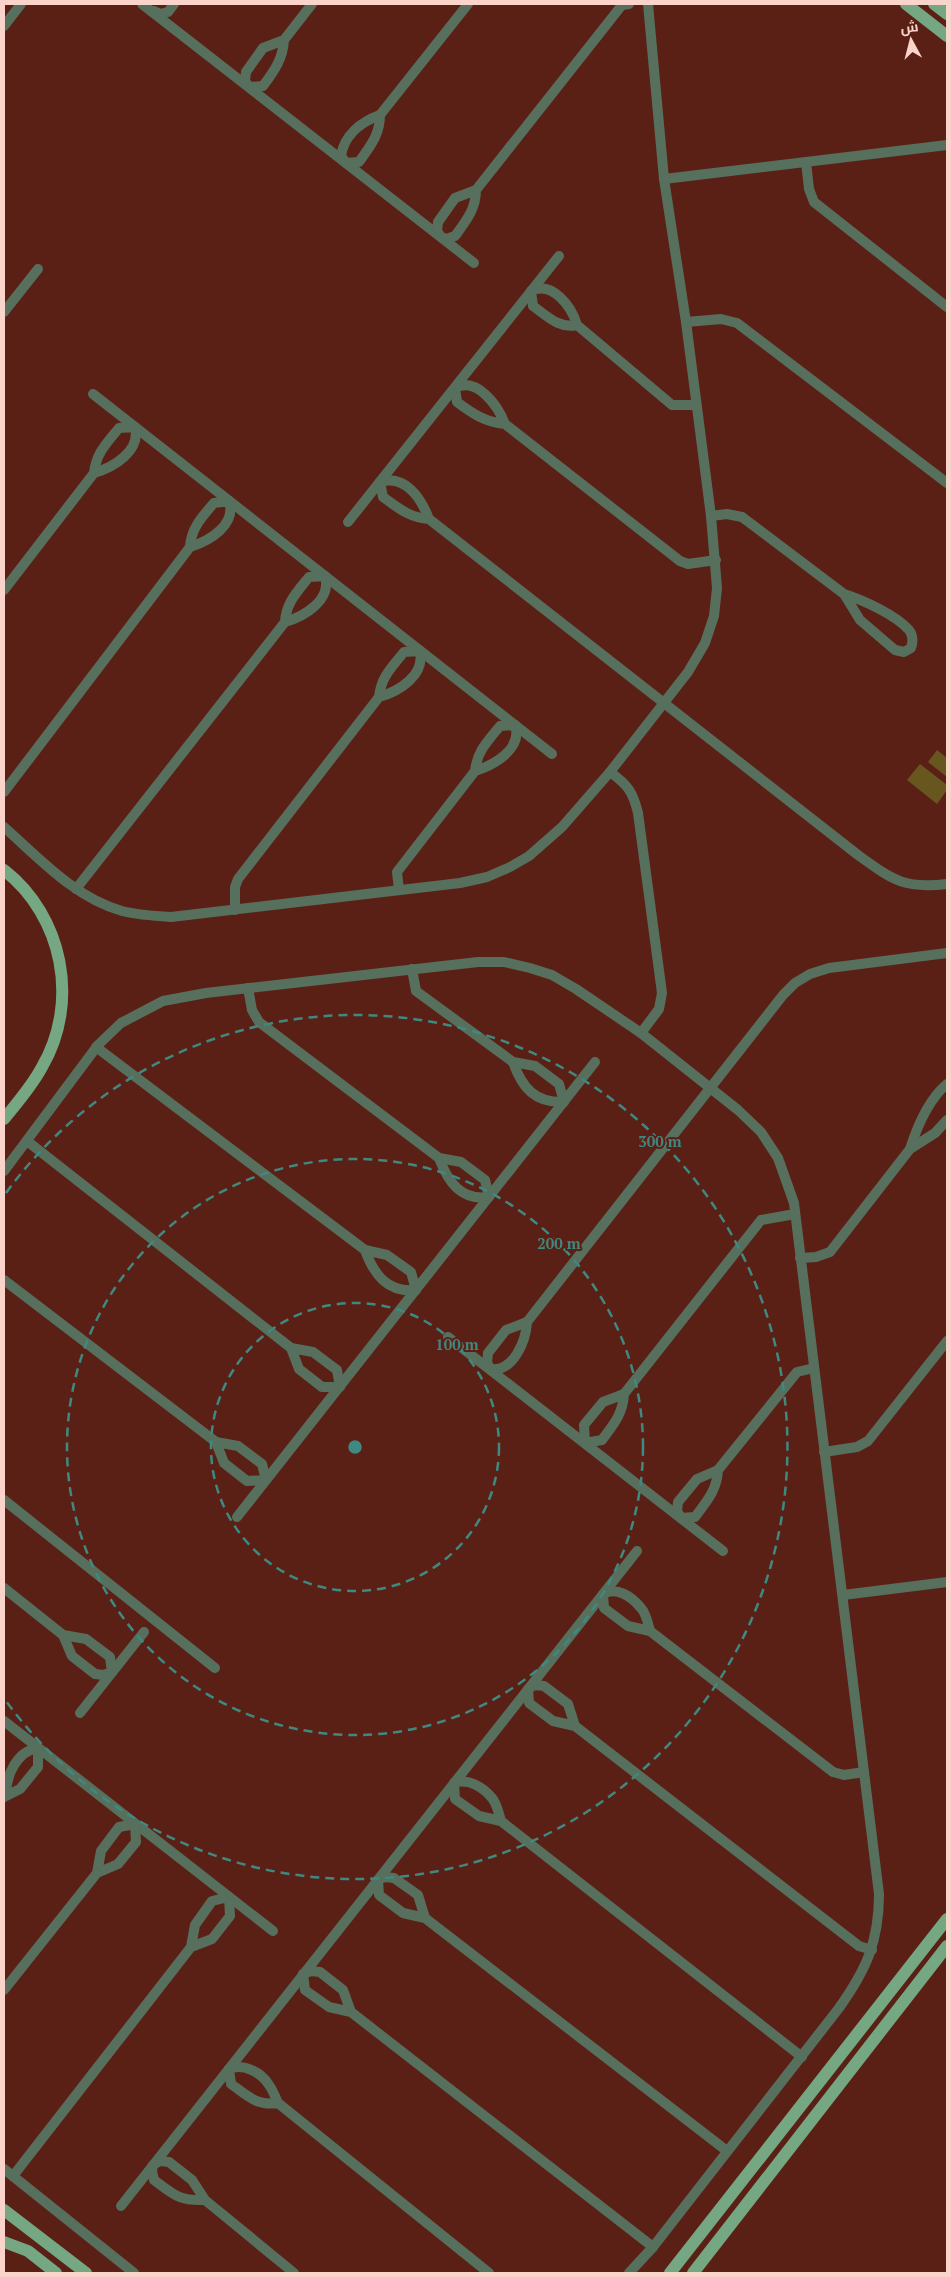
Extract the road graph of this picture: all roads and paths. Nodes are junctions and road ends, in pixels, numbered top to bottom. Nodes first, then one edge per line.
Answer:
1 (21, 4) edge
2 (142, 4) edge
3 (174, 4) edge
4 (312, 4) edge
5 (468, 4) edge
6 (629, 4) edge
7 (648, 4) edge
8 (906, 4) edge
9 (934, 4) edge
10 (153, 9) edge
11 (947, 14) edge
12 (4, 26) edge
13 (947, 36) edge
14 (284, 40) junction
15 (249, 87) junction
16 (380, 115) junction
17 (947, 145) edge
18 (806, 162) junction
19 (346, 163) junction
20 (664, 179) junction
21 (476, 190) junction
22 (441, 237) junction
23 (559, 256) dead end
24 (474, 263) dead end
25 (38, 269) dead end
26 (531, 291) junction
27 (947, 307) edge
28 (4, 312) edge
29 (686, 322) junction
30 (577, 325) junction
31 (455, 388) junction
32 (93, 394) dead end
33 (696, 405) junction
34 (505, 424) junction
35 (135, 427) junction
36 (94, 473) junction
37 (380, 482) junction
38 (947, 483) edge
39 (230, 501) junction
40 (711, 516) junction
41 (429, 518) junction
42 (348, 522) dead end
43 (190, 547) junction
44 (716, 560) junction
45 (325, 576) junction
46 (4, 590) edge
47 (844, 594) junction
48 (285, 622) junction
49 (420, 651) junction
50 (379, 697) junction
51 (664, 703) junction
52 (515, 726) junction
53 (552, 754) dead end
54 (475, 771) junction
55 (610, 772) junction
56 (4, 792) edge
57 (4, 827) edge
58 (4, 870) edge
59 (947, 884) edge
60 (76, 889) junction
61 (399, 890) junction
62 (235, 910) junction
63 (947, 953) edge
64 (412, 969) junction
65 (248, 988) junction
66 (641, 1033) junction
67 (96, 1047) junction
68 (513, 1062) junction
69 (595, 1062) dead end
70 (947, 1084) edge
71 (709, 1088) junction
72 (564, 1102) junction
73 (4, 1120) edge
74 (947, 1120) edge
75 (27, 1141) junction
76 (910, 1149) junction
77 (439, 1158) junction
78 (4, 1171) edge
79 (489, 1197) junction
80 (795, 1214) junction
81 (365, 1250) junction
82 (800, 1258) junction
83 (4, 1280) edge
84 (416, 1290) junction
85 (527, 1322) junction
86 (448, 1337) dead end
87 (947, 1341) edge
88 (291, 1348) junction
89 (814, 1368) junction
90 (490, 1369) junction
91 (340, 1387) junction
92 (624, 1394) junction
93 (216, 1442) junction
94 (585, 1443) junction
95 (824, 1452) junction
96 (718, 1470) junction
97 (266, 1480) junction
98 (4, 1500) edge
99 (237, 1517) dead end
100 (681, 1518) junction
101 (637, 1551) dead end
102 (723, 1551) dead end
103 (947, 1582) edge
104 (4, 1588) edge
105 (603, 1594) junction
106 (843, 1595) junction
107 (650, 1631) junction
108 (144, 1632) dead end
109 (64, 1634) junction
110 (215, 1668) dead end
111 (112, 1672) junction
112 (528, 1689) junction
113 (80, 1713) dead end
114 (4, 1721) edge
115 (575, 1726) junction
116 (38, 1748) junction
117 (864, 1772) junction
118 (454, 1783) junction
119 (5, 1796) edge
120 (501, 1821) junction
121 (135, 1824) junction
122 (97, 1873) junction
123 (378, 1880) junction
124 (229, 1897) junction
125 (425, 1918) junction
126 (947, 1919) edge
127 (273, 1931) dead end
128 (947, 1946) edge
129 (190, 1947) junction
130 (872, 1950) junction
131 (303, 1974) junction
132 (4, 1990) edge
133 (351, 2012) junction
134 (802, 2057) junction
135 (229, 2069) junction
136 (278, 2103) junction
137 (727, 2151) junction
138 (153, 2165) junction
139 (4, 2169) edge
140 (13, 2176) junction
141 (206, 2200) junction
142 (121, 2206) dead end
143 (4, 2210) edge
144 (4, 2231) edge
145 (4, 2242) edge
146 (653, 2246) junction
147 (28, 2251) junction
148 (56, 2273) edge
149 (86, 2273) edge
150 (134, 2273) edge
151 (294, 2273) edge
152 (490, 2273) edge
153 (630, 2273) edge
154 (670, 2273) edge
155 (693, 2273) edge

1 - 12 street
2 - 10 street
3 - 10 street
4 - 14 street
5 - 16 street
6 - 21 street
7 - 20 street
8 - 13 main road
9 - 11 main road
10 - 15 street
14 - 15 street
14 - 15 street
15 - 19 street
16 - 19 street
16 - 19 street
17 - 18 street
18 - 20 street
18 - 27 street
19 - 22 street
20 - 29 street
21 - 22 street
21 - 22 street
22 - 24 street
23 - 26 street
25 - 28 street
26 - 30 street
26 - 30 street
26 - 31 street
29 - 33 street
29 - 38 street
30 - 33 street
31 - 34 street
31 - 34 street
31 - 37 street
32 - 35 street
33 - 40 street
34 - 44 street
35 - 36 street
35 - 36 street
35 - 39 street
36 - 46 street
37 - 41 street
37 - 41 street
37 - 42 street
39 - 43 street
39 - 43 street
39 - 45 street
40 - 44 street
40 - 47 street
41 - 51 street
43 - 56 street
44 - 51 street
45 - 48 street
45 - 48 street
45 - 49 street
47 - 47 street
48 - 60 street
49 - 50 street
49 - 50 street
49 - 52 street
50 - 62 street
51 - 55 street
51 - 59 street
52 - 53 street
52 - 54 street
52 - 54 street
54 - 61 street
55 - 61 street
55 - 66 street
57 - 60 street
58 - 73 main road
60 - 62 street
61 - 62 street
63 - 71 street
64 - 65 street
64 - 66 street
64 - 68 street
65 - 67 street
65 - 77 street
66 - 71 street
67 - 75 street
67 - 81 street
68 - 72 street
68 - 72 street
69 - 72 street
70 - 76 street
71 - 80 street
71 - 85 street
72 - 79 street
74 - 76 street
75 - 78 street
75 - 88 street
76 - 82 street
77 - 79 street
77 - 79 street
79 - 84 street
80 - 82 street
80 - 92 street
81 - 84 street
81 - 84 street
82 - 89 street
83 - 93 street
84 - 91 street
85 - 90 street
85 - 90 street
86 - 90 street
87 - 95 street
88 - 91 street
88 - 91 street
89 - 95 street
89 - 96 street
90 - 94 street
91 - 97 street
92 - 94 street
92 - 94 street
93 - 97 street
93 - 97 street
94 - 100 street
95 - 106 street
96 - 100 street
96 - 100 street
97 - 99 street
98 - 110 street
100 - 102 street
101 - 105 street
103 - 106 street
104 - 109 street
105 - 107 street
105 - 107 street
105 - 112 street
106 - 117 street
107 - 117 street
108 - 111 street
109 - 111 street
109 - 111 street
111 - 113 street
112 - 115 street
112 - 115 street
112 - 118 street
114 - 116 street
115 - 130 street
116 - 119 street
116 - 119 street
116 - 121 street
117 - 130 street
118 - 120 street
118 - 120 street
118 - 123 street
120 - 134 street
121 - 122 street
121 - 122 street
121 - 124 street
122 - 132 street
123 - 125 street
123 - 125 street
123 - 131 street
124 - 127 street
124 - 129 street
124 - 129 street
125 - 137 street
126 - 154 main road
128 - 155 main road
129 - 140 street
130 - 134 street
131 - 133 street
131 - 133 street
131 - 135 street
133 - 146 street
134 - 137 street
135 - 136 street
135 - 136 street
135 - 138 street
136 - 152 street
137 - 146 street
138 - 141 street
138 - 141 street
138 - 142 street
139 - 140 street
140 - 150 street
141 - 151 street
143 - 149 main road
144 - 147 main road
145 - 147 main road
146 - 153 street
147 - 148 main road

